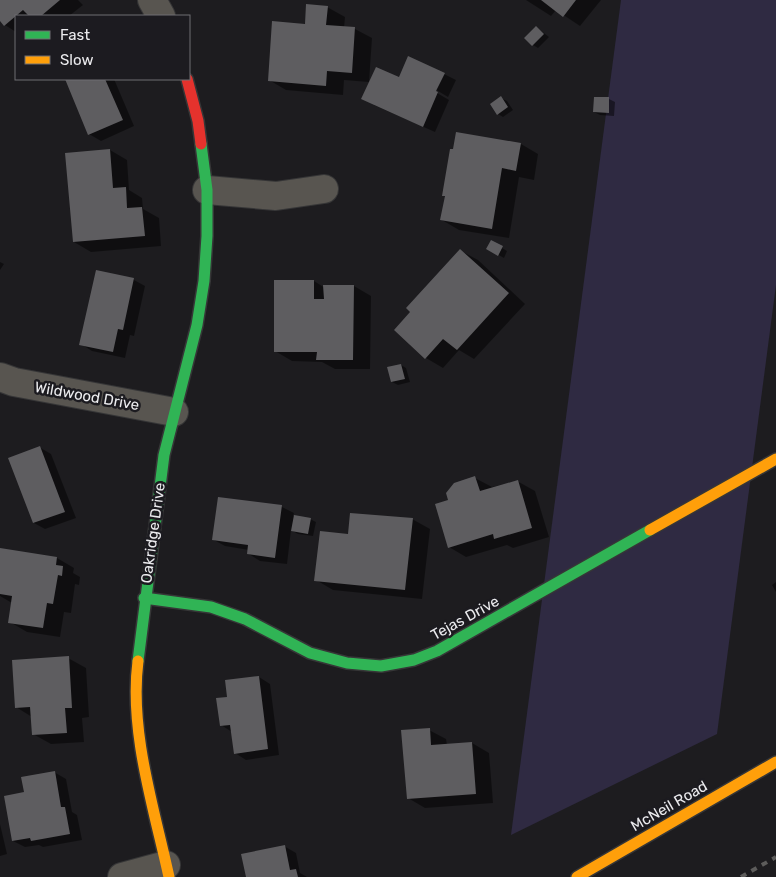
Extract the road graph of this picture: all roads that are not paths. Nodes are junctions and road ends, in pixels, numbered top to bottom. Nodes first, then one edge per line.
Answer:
1 (152, 0) edge
2 (160, 15) edge
3 (187, 80) edge
4 (324, 189) dead end
5 (207, 190) junction
6 (0, 377) edge
7 (174, 412) junction
8 (776, 459) edge
9 (144, 598) junction
10 (776, 762) edge
11 (167, 871) edge
12 (122, 877) edge
13 (577, 877) edge

1 - 2 street
3 - 5 street, Oakridge Drive
4 - 5 street
5 - 7 street, Oakridge Drive
6 - 7 street, Wildwood Drive
7 - 9 street, Oakridge Drive
8 - 9 street, Tejas Drive
9 - 11 street, Oakridge Drive
10 - 13 street, McNeil Road
11 - 12 street

